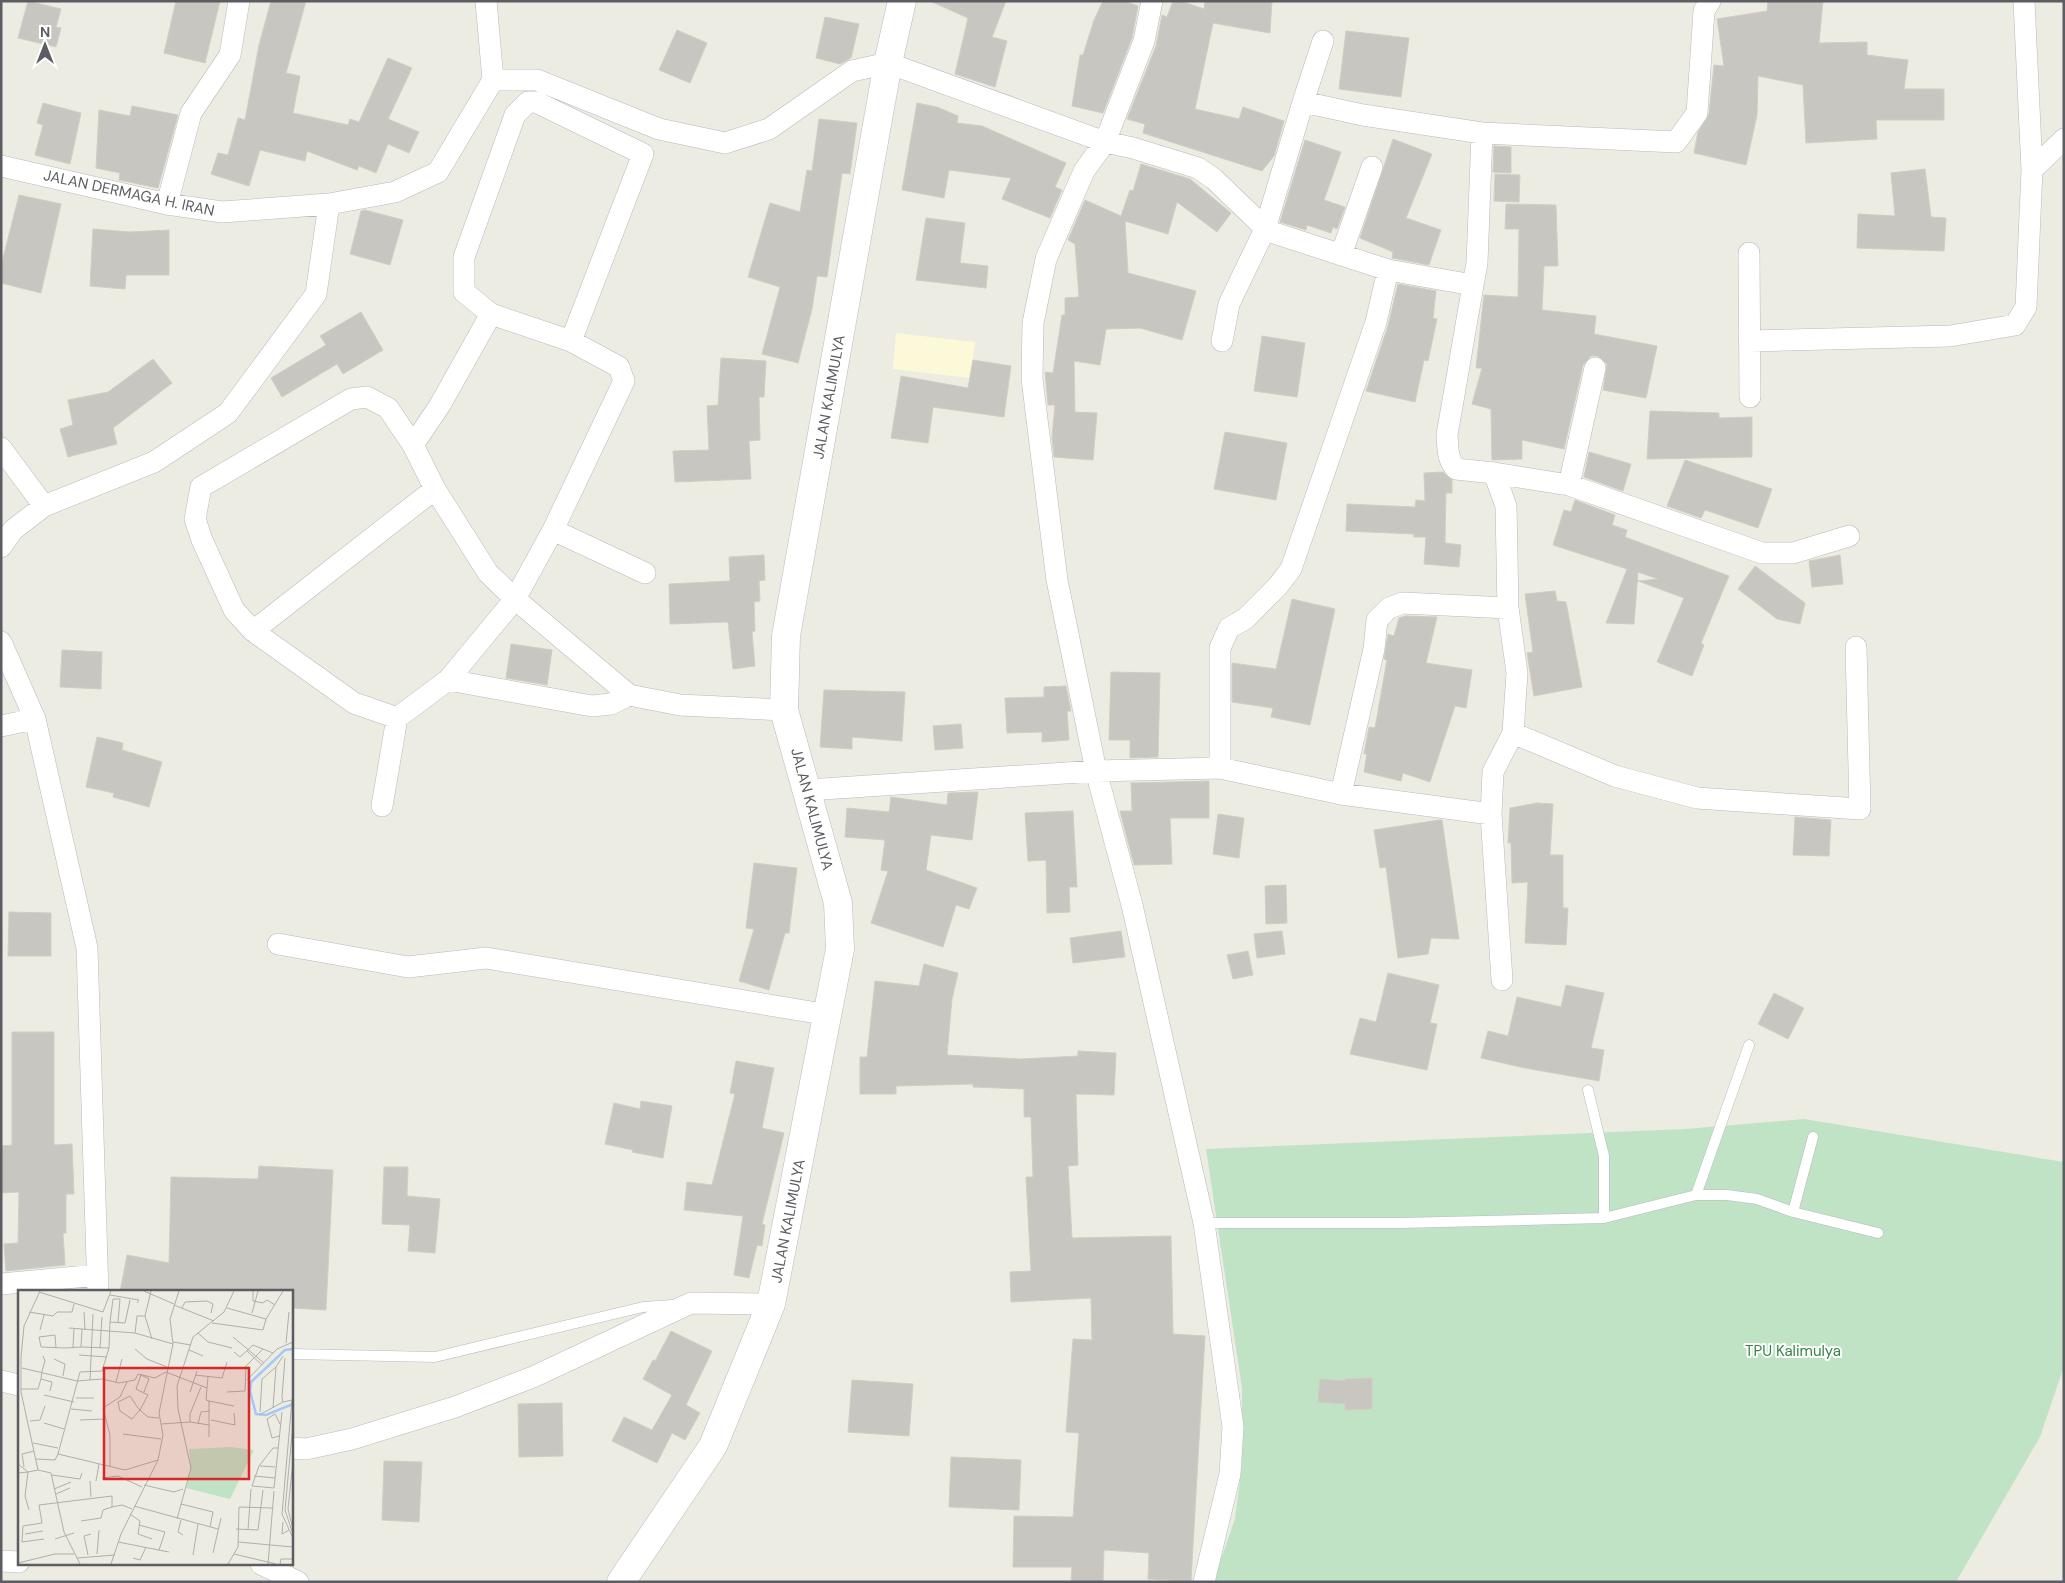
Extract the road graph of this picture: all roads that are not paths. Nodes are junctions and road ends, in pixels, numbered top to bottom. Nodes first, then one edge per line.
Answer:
1 (239, 1) edge
2 (486, 1) edge
3 (902, 1) edge
4 (1152, 1) edge
5 (1710, 1) edge
6 (2024, 1) edge
7 (1323, 41) dead end
8 (888, 63) junction
9 (492, 80) junction
10 (1303, 102) junction
11 (1482, 133) junction
12 (2064, 139) edge
13 (1104, 142) junction
14 (1, 166) edge
15 (1372, 167) dead end
16 (2032, 170) junction
17 (167, 204) junction
18 (330, 204) junction
19 (1265, 229) junction
20 (1749, 253) dead end
21 (1341, 255) junction
22 (1388, 270) junction
23 (1473, 285) junction
24 (491, 314) junction
25 (571, 341) junction
26 (1222, 341) dead end
27 (1749, 341) junction
28 (1595, 368) dead end
29 (1750, 398) dead end
30 (413, 445) junction
31 (1, 448) edge
32 (1494, 473) junction
33 (1569, 485) junction
34 (435, 489) junction
35 (44, 506) junction
36 (553, 530) junction
37 (1849, 536) dead end
38 (1, 547) edge
39 (645, 573) dead end
40 (515, 599) junction
41 (1508, 608) junction
42 (253, 631) junction
43 (1, 642) edge
44 (1856, 647) dead end
45 (448, 680) junction
46 (629, 695) junction
47 (784, 710) junction
48 (397, 718) junction
49 (35, 719) junction
50 (1, 726) edge
51 (1513, 733) junction
52 (1220, 768) junction
53 (1096, 771) junction
54 (807, 790) junction
55 (1341, 794) junction
56 (382, 806) dead end
57 (1491, 814) junction
58 (278, 944) dead end
59 (1502, 980) dead end
60 (829, 1015) junction
61 (1749, 1045) dead end
62 (1588, 1090) dead end
63 (1813, 1137) dead end
64 (1696, 1195) junction
65 (1793, 1212) junction
66 (1604, 1218) junction
67 (1204, 1223) junction
68 (1878, 1233) dead end
69 (98, 1283) edge
70 (1, 1284) edge
71 (691, 1303) junction
72 (772, 1304) junction
73 (292, 1354) edge
74 (1, 1382) edge
75 (18, 1385) edge
76 (292, 1448) edge
77 (1, 1561) edge
78 (18, 1562) edge
79 (265, 1566) edge
80 (298, 1582) edge
81 (621, 1582) edge
82 (1204, 1582) edge

1 - 17 street
2 - 9 street
3 - 8 street, JALAN KALIMULYA
4 - 13 street
5 - 11 street
6 - 16 street
7 - 10 street
8 - 9 street
8 - 13 street
8 - 47 street, JALAN KALIMULYA
9 - 18 street, JALAN DERMAGA H. IRAN
10 - 11 street
10 - 19 street
11 - 23 street
12 - 16 street
13 - 19 street
13 - 53 street
14 - 17 street, JALAN DERMAGA H. IRAN
15 - 21 street
16 - 27 street
17 - 18 street, JALAN DERMAGA H. IRAN
18 - 35 street
19 - 21 street
19 - 26 street
20 - 27 street
21 - 22 street
22 - 23 street
22 - 52 street
23 - 32 street
24 - 25 street
24 - 25 street
24 - 30 street
25 - 36 street
27 - 29 street
28 - 33 street
30 - 34 street
30 - 42 street
31 - 35 street
32 - 33 street
32 - 41 street
33 - 37 street
34 - 40 street
34 - 42 street
35 - 38 street
36 - 39 street
36 - 40 street
40 - 45 street
40 - 46 street
41 - 51 street
41 - 55 street
42 - 48 street
43 - 49 street
44 - 51 street
45 - 46 street
45 - 48 street
46 - 47 street
47 - 54 street, JALAN KALIMULYA
48 - 56 street
49 - 50 street
49 - 69 street
51 - 57 street
52 - 53 street
52 - 55 street
53 - 54 street
53 - 67 street
54 - 60 street, JALAN KALIMULYA
55 - 57 street
57 - 59 street
58 - 60 street
60 - 72 street, JALAN KALIMULYA
61 - 64 lane
62 - 66 lane
63 - 65 lane
64 - 65 lane
64 - 66 lane
65 - 68 lane
66 - 67 lane
67 - 82 street
69 - 70 street
71 - 72 street
71 - 73 lane
71 - 76 street
72 - 81 street, JALAN KALIMULYA
74 - 75 street
77 - 78 street
79 - 80 street

